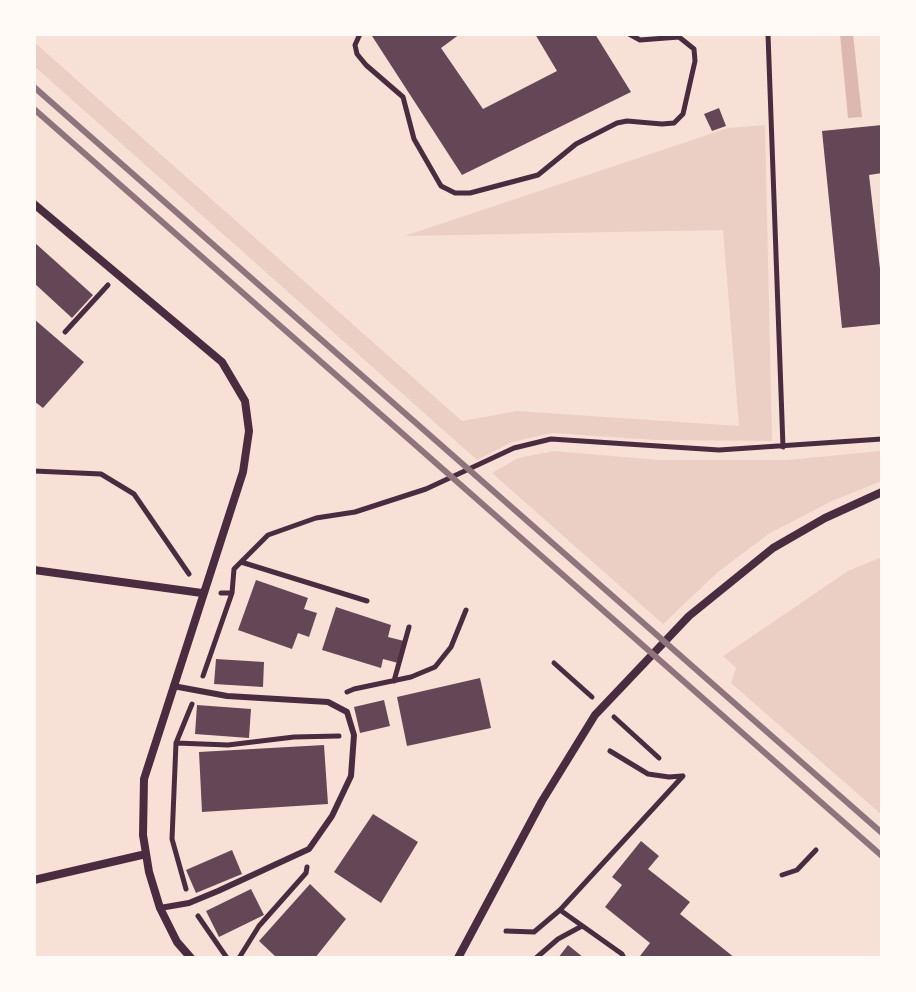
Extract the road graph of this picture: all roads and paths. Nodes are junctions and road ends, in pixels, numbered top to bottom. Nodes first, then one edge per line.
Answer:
1 (360, 34) edge
2 (629, 34) edge
3 (768, 34) edge
4 (34, 204) edge
5 (117, 276) junction
6 (65, 332) dead end
7 (882, 439) edge
8 (783, 447) junction
9 (34, 471) edge
10 (882, 492) edge
11 (241, 562) junction
12 (34, 570) edge
13 (202, 593) junction
14 (232, 593) junction
15 (367, 601) dead end
16 (466, 610) dead end
17 (409, 627) dead end
18 (394, 681) junction
19 (172, 686) junction
20 (198, 691) junction
21 (328, 702) junction
22 (354, 735) junction
23 (176, 743) junction
24 (610, 751) dead end
25 (309, 849) junction
26 (816, 850) dead end
27 (146, 854) junction
28 (782, 875) dead end
29 (34, 880) edge
30 (189, 903) junction
31 (160, 908) junction
32 (560, 910) junction
33 (582, 926) junction
34 (506, 931) dead end
35 (191, 958) edge
36 (227, 958) edge
37 (239, 958) edge
38 (458, 958) edge
39 (536, 958) edge
40 (624, 958) edge

1 - 2 path
3 - 8 path
4 - 5 street
5 - 6 path
5 - 13 street
7 - 8 path
8 - 11 path
9 - 13 path
10 - 38 street
11 - 14 path
11 - 15 path
12 - 13 street
13 - 14 path
13 - 19 street
14 - 20 path
16 - 18 path
17 - 18 path
18 - 21 path
19 - 20 lane
19 - 27 street
20 - 21 lane
20 - 23 path
21 - 22 lane
22 - 23 path
22 - 25 lane
23 - 30 path
24 - 32 path
25 - 30 lane
25 - 37 path
26 - 28 path
27 - 29 street
27 - 31 street
30 - 31 lane
30 - 36 path
31 - 35 street
32 - 33 path
32 - 34 path
33 - 39 path
33 - 40 path

